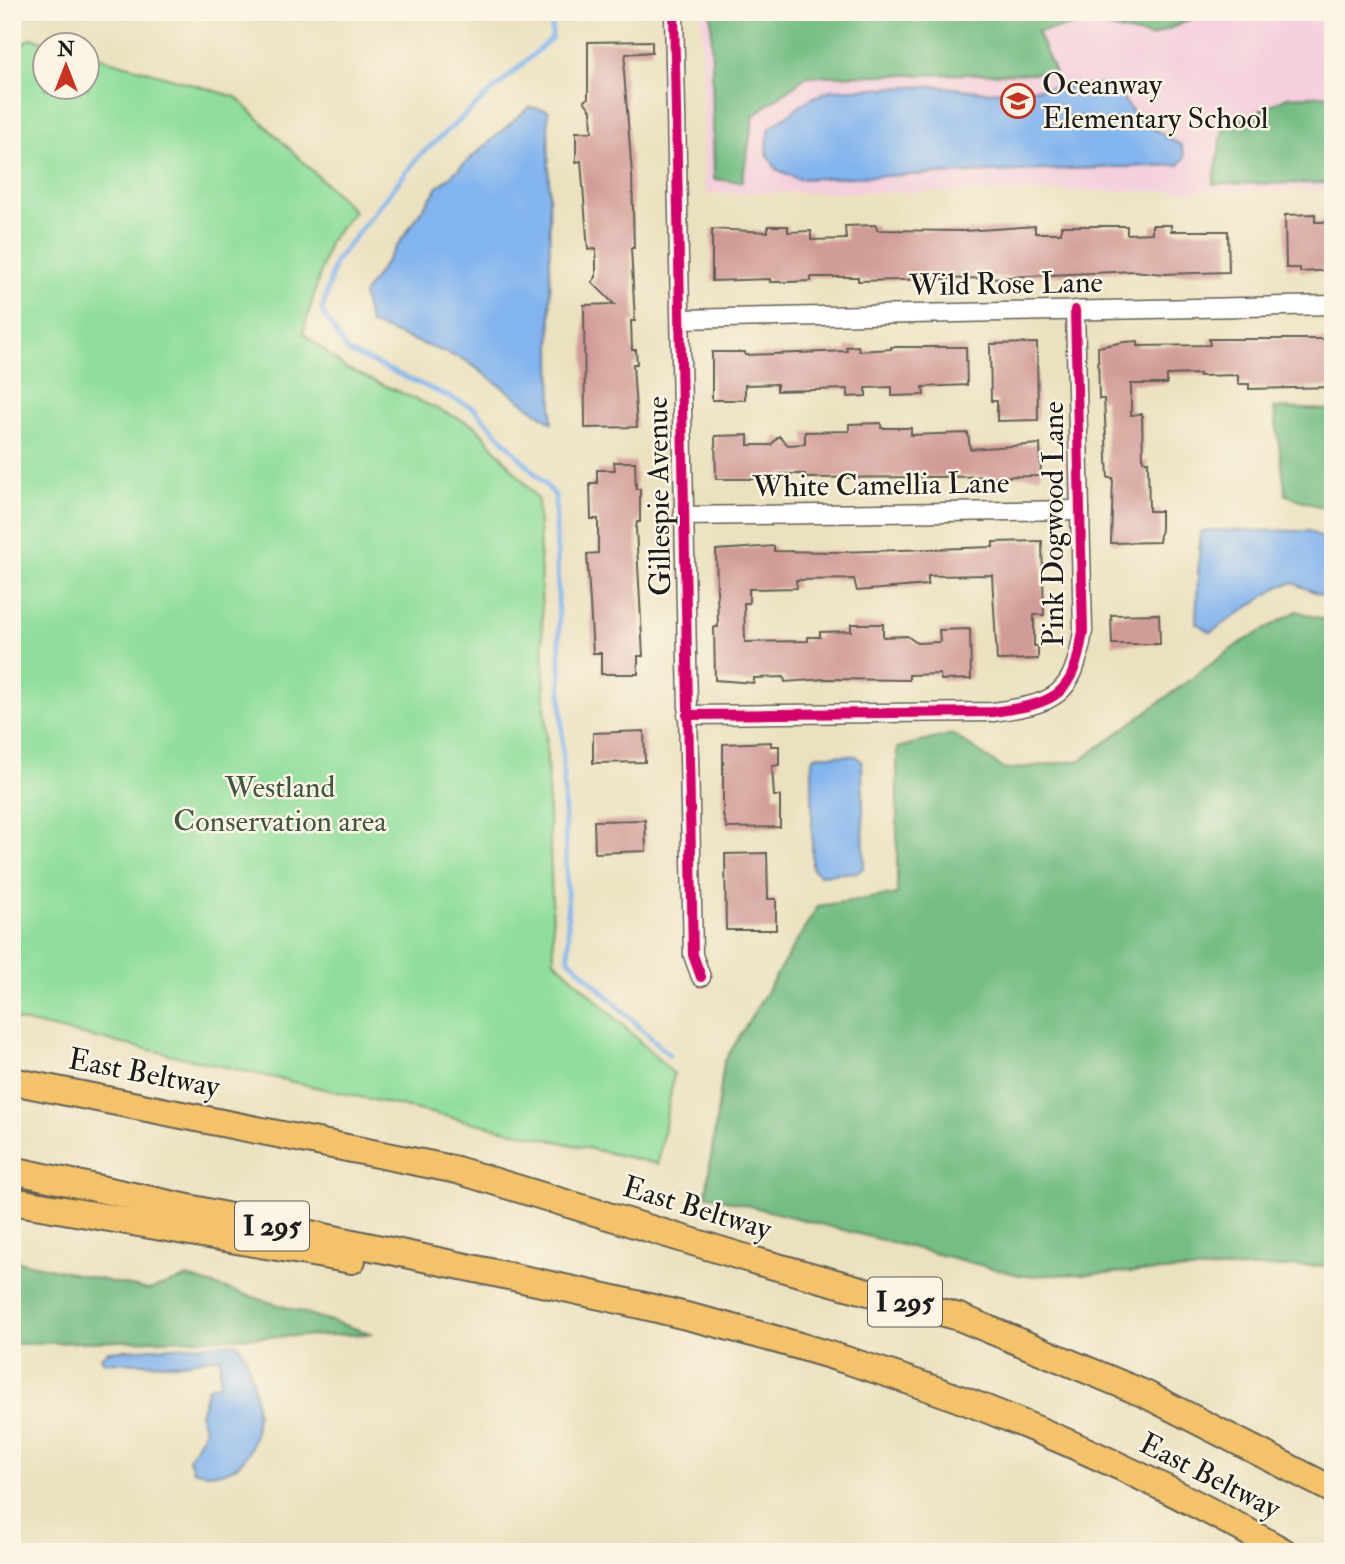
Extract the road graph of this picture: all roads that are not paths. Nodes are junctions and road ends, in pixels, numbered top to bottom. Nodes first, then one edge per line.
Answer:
1 (674, 12) edge
2 (1333, 305) edge
3 (1075, 310) junction
4 (681, 319) junction
5 (1080, 510) junction
6 (683, 516) junction
7 (687, 715) junction
8 (701, 977) dead end
9 (12, 1063) edge
10 (12, 1081) edge
11 (12, 1170) edge
12 (457, 1170) junction
13 (12, 1201) edge
14 (533, 1281) junction
15 (1333, 1490) edge
16 (1284, 1552) edge

1 - 4 street, Gillespie Avenue
2 - 3 street, Wild Rose Lane
3 - 4 street, Wild Rose Lane
3 - 5 street, Pink Dogwood Lane
4 - 6 street, Gillespie Avenue
5 - 6 street, White Camellia Lane
5 - 7 street, Pink Dogwood Lane
6 - 7 street, Gillespie Avenue
7 - 8 street, Gillespie Avenue
9 - 12 highway
10 - 12 highway, East Beltway / I 295
11 - 14 highway, East Beltway / I 295
12 - 15 highway, East Beltway / I 295
13 - 14 highway
14 - 16 highway, East Beltway / I 295

